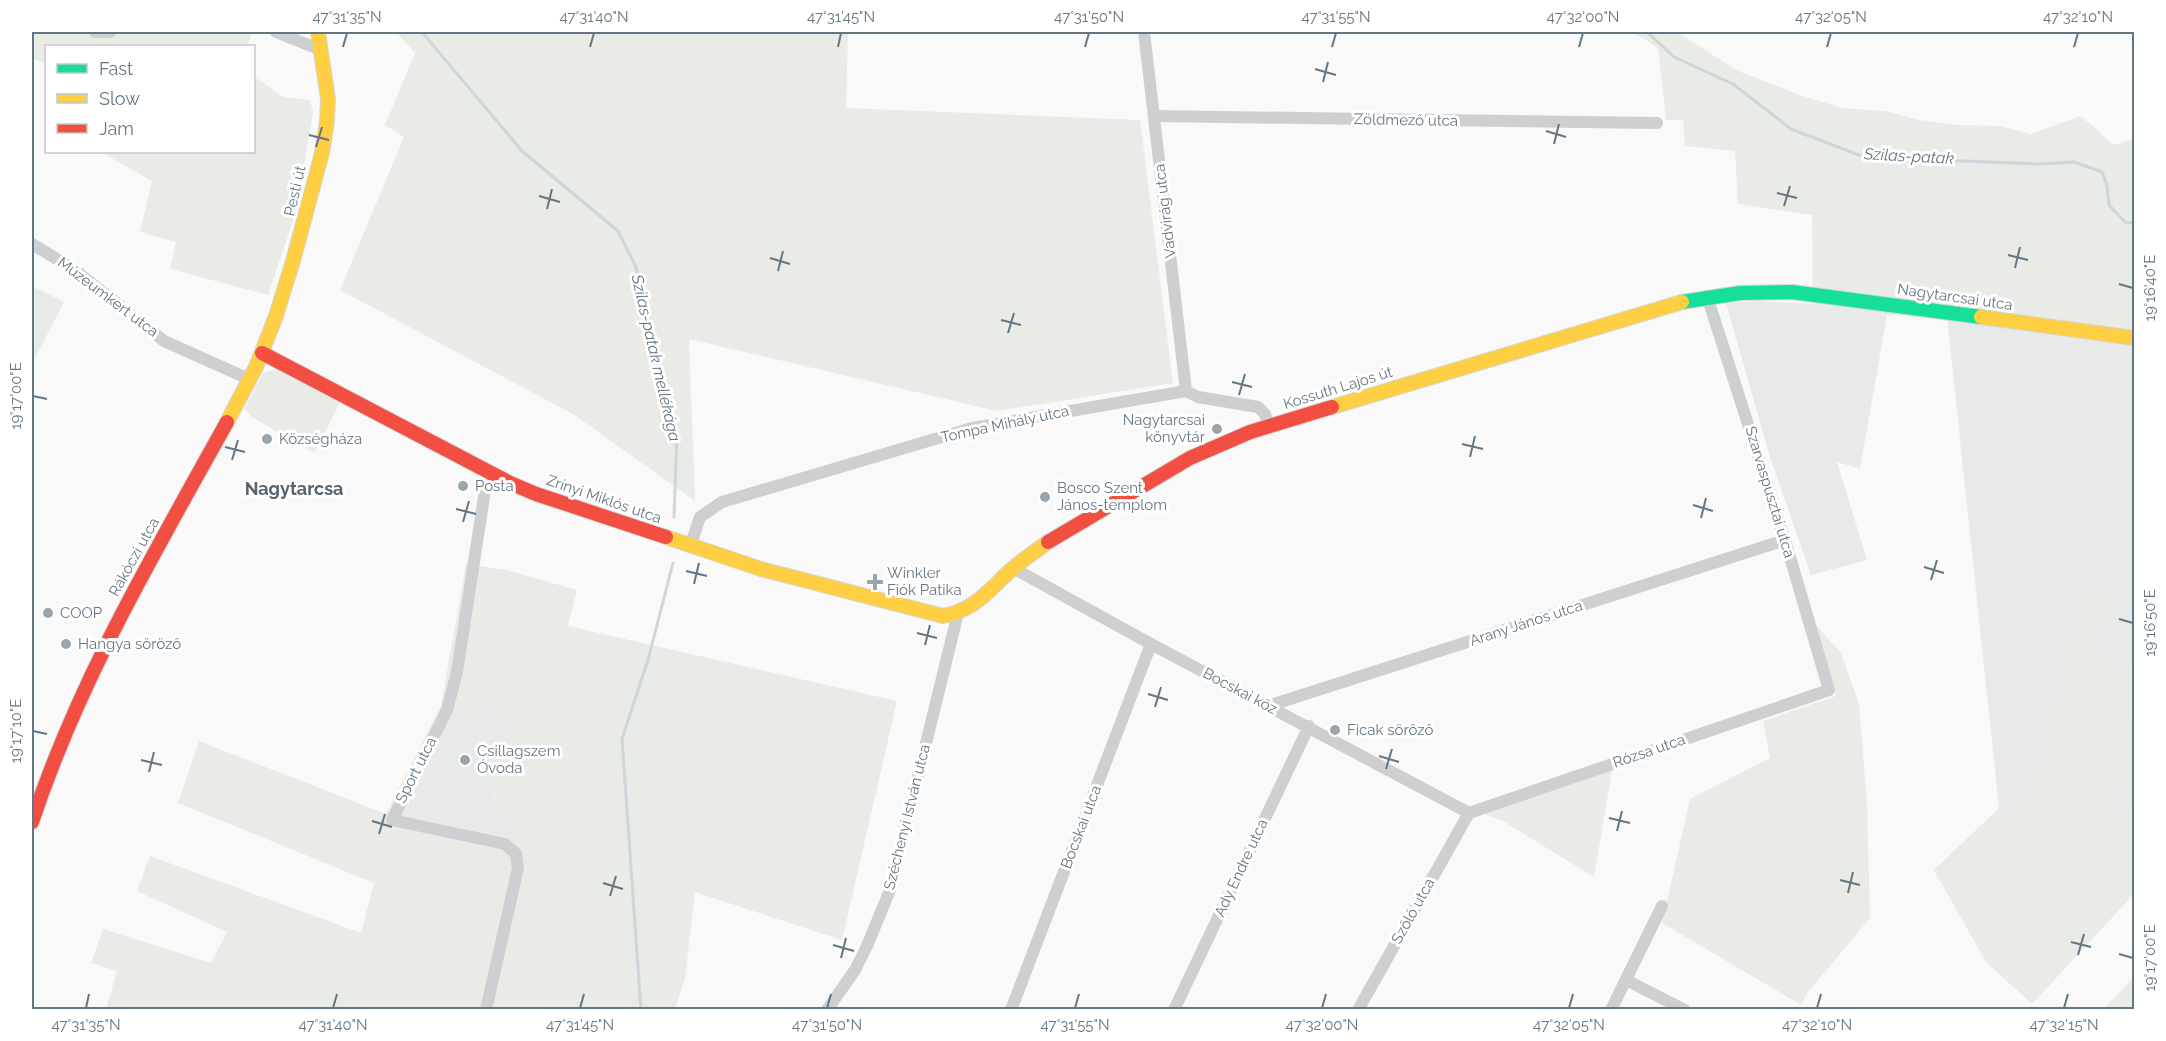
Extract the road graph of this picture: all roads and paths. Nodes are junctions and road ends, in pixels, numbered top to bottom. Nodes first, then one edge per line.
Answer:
1 (95, 32) edge
2 (110, 32) edge
3 (276, 32) edge
4 (318, 32) edge
5 (1144, 32) edge
6 (321, 50) junction
7 (1154, 116) junction
8 (1657, 123) dead end
9 (32, 244) edge
10 (1771, 291) joint
11 (1707, 296) junction
12 (2134, 338) edge
13 (262, 352) junction
14 (249, 379) junction
15 (1186, 391) junction
16 (1269, 426) junction
17 (488, 471) junction
18 (1785, 540) junction
19 (687, 546) junction
20 (1013, 568) junction
21 (958, 614) junction
22 (1151, 644) junction
23 (1829, 690) joint
24 (1268, 706) junction
25 (1309, 726) junction
26 (38, 782) edge
27 (1469, 813) junction
28 (32, 822) edge
29 (1662, 906) dead end
30 (1626, 980) junction
31 (486, 1010) edge
32 (827, 1010) edge
33 (1011, 1010) edge
34 (1174, 1010) edge
35 (1358, 1010) edge
36 (1611, 1010) edge
37 (1685, 1010) edge

1 - 2 street
3 - 6 street
4 - 6 main road, Pesti út
5 - 7 street, Vadvirág utca
6 - 13 main road, Pesti út
7 - 8 street, Zöldmező utca
7 - 15 street, Vadvirág utca
9 - 14 street, Múzeumkert utca
10 - 11 main road, Kossuth Lajos út
10 - 12 main road, Nagytarcsai utca
11 - 16 main road, Kossuth Lajos út
11 - 18 street, Szarvaspusztai utca
13 - 14 main road, Rákóczi utca
13 - 17 main road, Zrínyi Miklós utca
14 - 26 main road, Rákóczi utca
15 - 16 street, Tompa Mihály utca
15 - 19 street, Tompa Mihály utca
16 - 20 main road, Kossuth Lajos út
17 - 19 main road, Zrínyi Miklós utca
17 - 31 street, Sport utca
18 - 23 street, Szarvaspusztai utca
18 - 24 street, Arany János utca
19 - 21 main road, Zrínyi Miklós utca
20 - 21 main road, Kossuth Lajos út
20 - 22 street, Bocskai köz
21 - 32 street, Széchenyi István utca
22 - 24 street, Bocskai köz
22 - 33 street, Bocskai utca
23 - 27 street, Rózsa utca
24 - 25 street, Bocskai köz
25 - 27 street, Bocskai köz
25 - 34 street, Ady Endre utca
26 - 28 main road, Rákóczi utca
27 - 35 street, Szőlő utca
29 - 30 street
30 - 36 street
30 - 37 street

